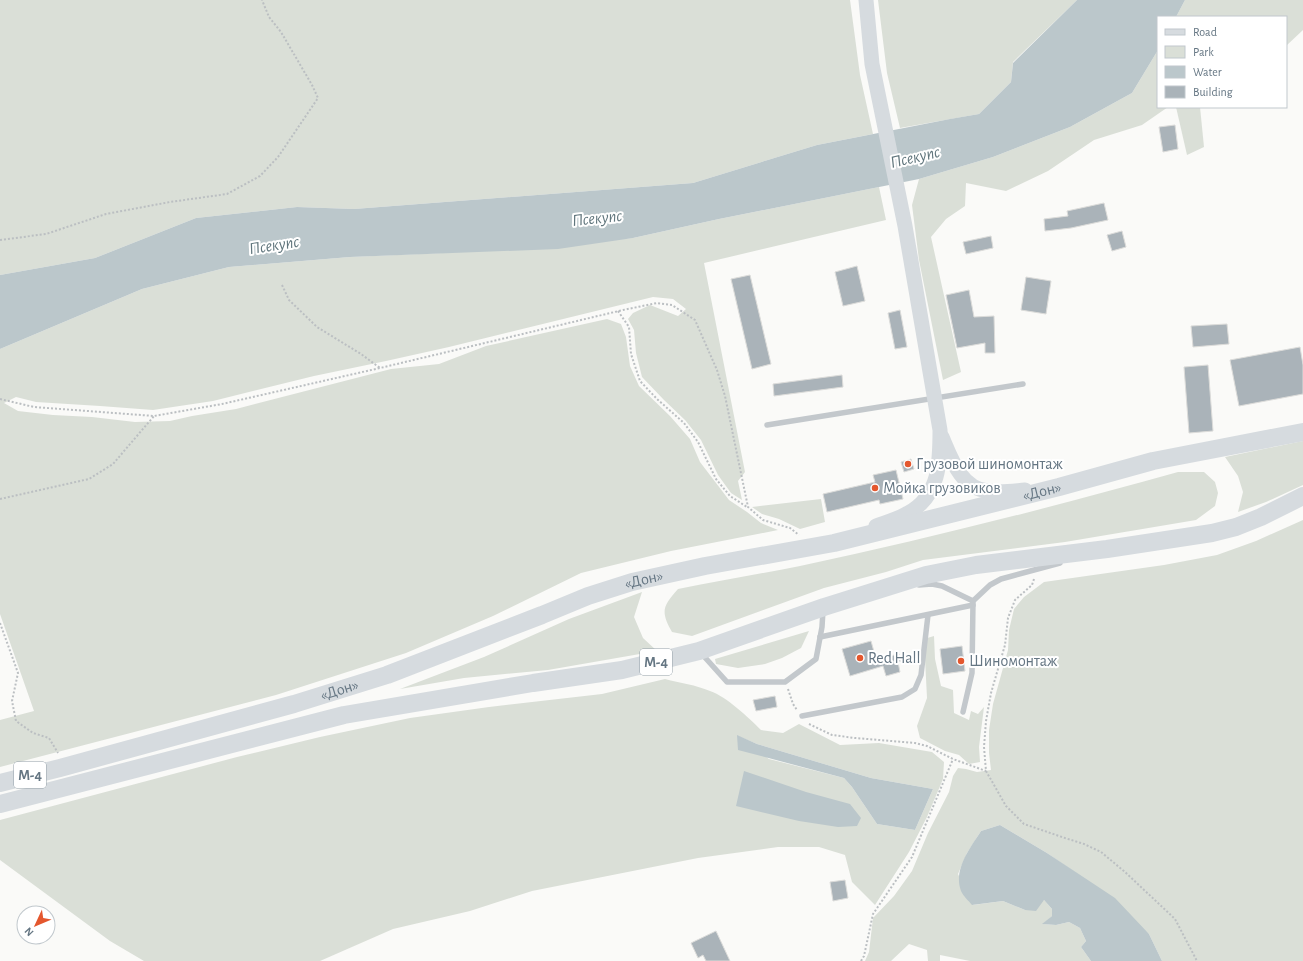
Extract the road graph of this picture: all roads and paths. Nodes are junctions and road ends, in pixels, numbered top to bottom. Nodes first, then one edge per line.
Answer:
1 (262, 0) edge
2 (866, 0) edge
3 (0, 240) edge
4 (282, 285) dead end
5 (618, 311) junction
6 (380, 368) junction
7 (1023, 384) dead end
8 (934, 398) junction
9 (0, 399) edge
10 (154, 416) junction
11 (767, 425) dead end
12 (940, 430) junction
13 (1303, 432) edge
14 (1059, 487) junction
15 (1303, 496) edge
16 (0, 499) edge
17 (748, 507) junction
18 (834, 543) junction
19 (815, 546) junction
20 (1107, 550) junction
21 (1070, 560) dead end
22 (1063, 562) dead end
23 (1036, 570) junction
24 (858, 596) junction
25 (973, 603) junction
26 (824, 607) junction
27 (928, 615) junction
28 (0, 623) edge
29 (820, 637) junction
30 (699, 651) junction
31 (785, 682) junction
32 (963, 712) dead end
33 (802, 716) junction
34 (953, 759) junction
35 (60, 768) junction
36 (986, 771) junction
37 (0, 782) edge
38 (0, 804) edge
39 (861, 961) edge
40 (1197, 961) edge

1 - 3 path
2 - 8 main road
4 - 6 path
5 - 6 path
5 - 17 path
5 - 17 path
6 - 10 path
7 - 8 lane
8 - 11 lane
8 - 12 main road
9 - 10 path
10 - 16 path
12 - 14 main road, М-4
12 - 18 main road, М-4
13 - 14 highway, «Дон» / М-4
14 - 18 highway, «Дон» / М-4
15 - 20 highway, «Дон» / М-4
17 - 19 path
18 - 19 highway, «Дон» / М-4
19 - 35 highway, «Дон» / М-4
20 - 21 lane, М-4
20 - 24 highway, «Дон» / М-4
22 - 23 lane
23 - 25 lane
23 - 36 path
24 - 25 lane, М-4
24 - 26 highway, «Дон» / М-4
25 - 27 lane
25 - 32 lane
26 - 29 lane
26 - 30 highway, «Дон» / М-4
27 - 29 lane
27 - 33 lane
28 - 35 path
29 - 31 lane
30 - 31 lane
30 - 38 highway, «Дон» / М-4
31 - 33 path
33 - 34 path
34 - 36 path
34 - 39 path
35 - 37 highway, «Дон» / М-4
36 - 40 path

